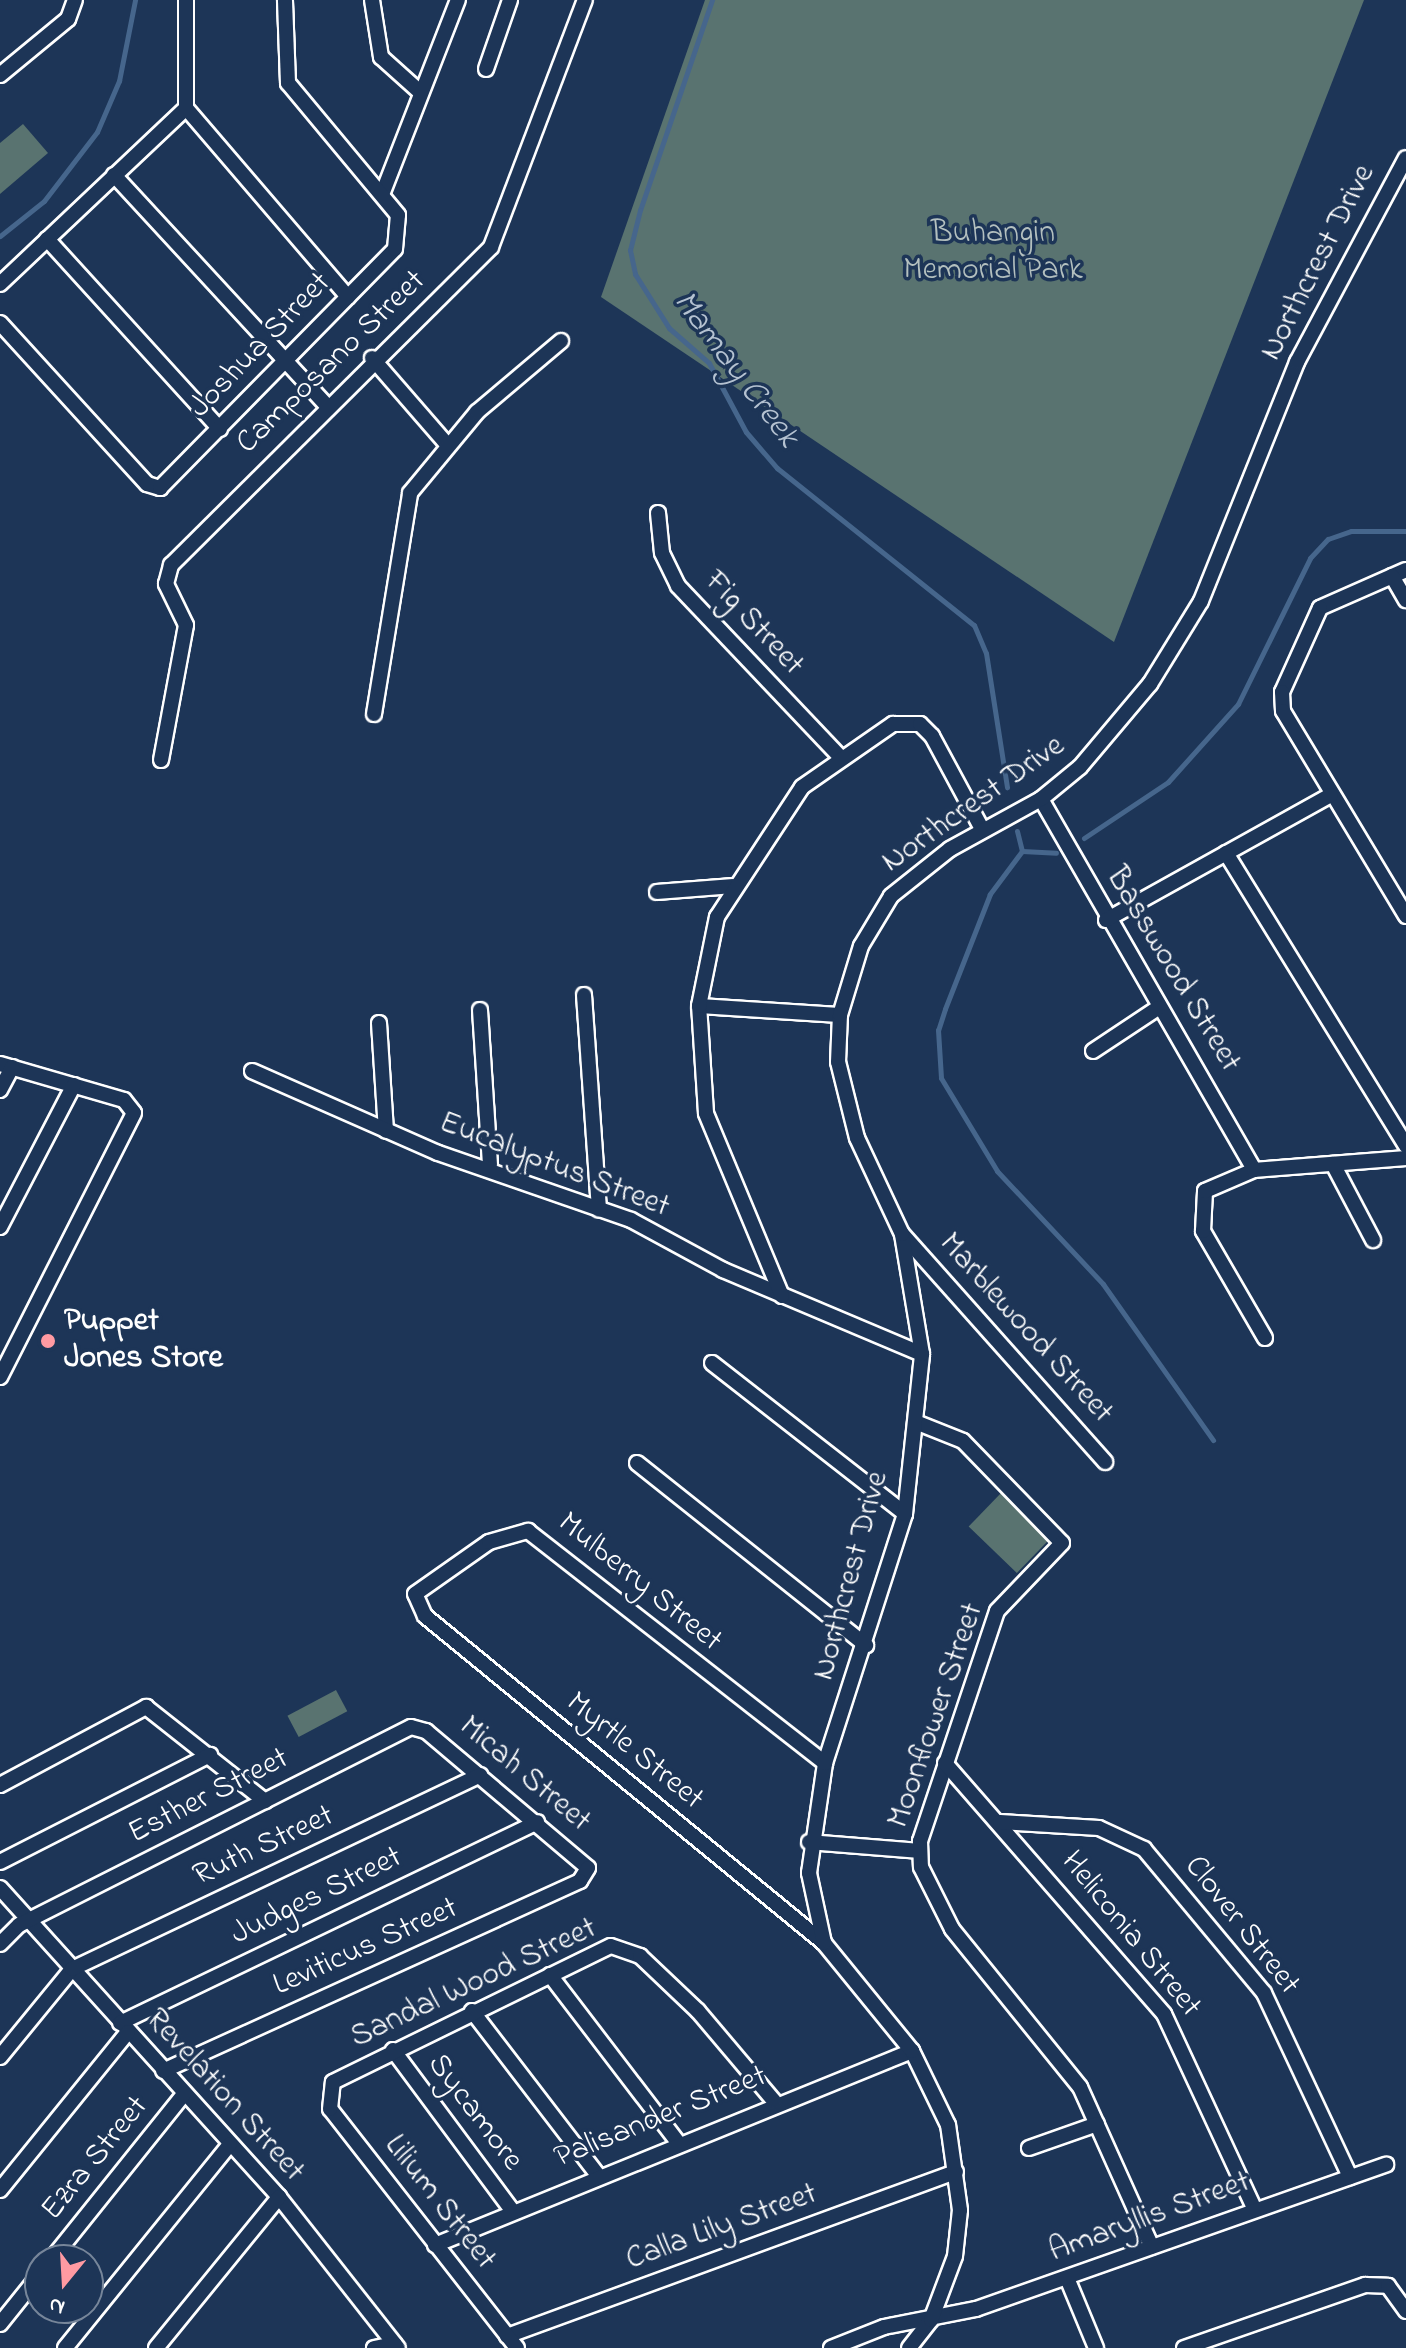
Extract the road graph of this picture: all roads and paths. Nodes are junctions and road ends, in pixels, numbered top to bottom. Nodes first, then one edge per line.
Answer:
1 (75, 0) edge
2 (186, 0) edge
3 (285, 0) edge
4 (372, 0) edge
5 (458, 0) edge
6 (510, 0) edge
7 (585, 0) edge
8 (486, 69) dead end
9 (0, 75) edge
10 (420, 92) junction
11 (186, 108) junction
12 (1406, 158) edge
13 (114, 175) junction
14 (383, 192) junction
15 (47, 239) junction
16 (0, 284) edge
17 (348, 297) junction
18 (0, 323) edge
19 (561, 341) dead end
20 (372, 358) junction
21 (286, 361) junction
22 (326, 405) junction
23 (220, 429) junction
24 (446, 443) junction
25 (658, 513) dead end
26 (1399, 573) edge
27 (1406, 600) edge
28 (374, 714) dead end
29 (840, 757) junction
30 (161, 760) dead end
31 (1331, 795) junction
32 (1041, 799) junction
33 (982, 829) junction
34 (1226, 853) junction
35 (733, 886) junction
36 (657, 892) dead end
37 (1406, 916) edge
38 (1106, 920) junction
39 (584, 995) dead end
40 (699, 1006) junction
41 (1158, 1008) junction
42 (480, 1010) dead end
43 (840, 1015) junction
44 (379, 1023) dead end
45 (1093, 1051) dead end
46 (6, 1065) edge
47 (252, 1071) dead end
48 (74, 1085) junction
49 (0, 1090) edge
50 (386, 1131) junction
51 (1406, 1146) edge
52 (1406, 1158) edge
53 (1333, 1164) junction
54 (490, 1165) junction
55 (1254, 1170) junction
56 (599, 1209) junction
57 (0, 1227) edge
58 (902, 1234) junction
59 (1373, 1240) dead end
60 (782, 1296) junction
61 (1265, 1338) dead end
62 (922, 1354) junction
63 (712, 1363) dead end
64 (0, 1377) edge
65 (918, 1423) junction
66 (1105, 1462) dead end
67 (637, 1463) dead end
68 (905, 1514) junction
69 (414, 1600) joint
70 (866, 1645) junction
71 (416, 1727) joint
72 (210, 1755) junction
73 (825, 1763) junction
74 (945, 1763) junction
75 (480, 1775) junction
76 (0, 1785) edge
77 (265, 1801) junction
78 (537, 1822) junction
79 (1000, 1822) junction
80 (809, 1842) junction
81 (920, 1851) junction
82 (0, 1862) edge
83 (588, 1873) joint
84 (0, 1888) edge
85 (28, 1920) junction
86 (824, 1943) junction
87 (0, 1944) edge
88 (72, 1969) junction
89 (550, 1975) junction
90 (472, 2011) junction
91 (124, 2027) junction
92 (393, 2050) junction
93 (912, 2051) junction
94 (0, 2057) edge
95 (163, 2071) junction
96 (329, 2089) joint
97 (184, 2094) junction
98 (774, 2101) junction
99 (1097, 2124) junction
100 (677, 2141) junction
101 (230, 2144) junction
102 (1029, 2148) dead end
103 (1386, 2165) dead end
104 (956, 2172) junction
105 (598, 2175) junction
106 (1350, 2177) junction
107 (0, 2190) edge
108 (279, 2197) junction
109 (511, 2209) junction
110 (1255, 2210) junction
111 (64, 2244) edge
112 (435, 2245) junction
113 (1152, 2247) junction
114 (1067, 2278) junction
115 (24, 2294) edge
116 (1406, 2311) edge
117 (931, 2320) junction
118 (0, 2324) edge
119 (507, 2336) junction
120 (396, 2346) edge
121 (65, 2348) edge
122 (156, 2348) edge
123 (374, 2348) edge
124 (517, 2348) edge
125 (831, 2348) edge
126 (909, 2348) edge
127 (1096, 2348) edge
128 (1184, 2348) edge

1 - 9 street
2 - 11 street
3 - 14 street
4 - 10 street
5 - 10 street
6 - 8 street
7 - 20 street, Camposano Street
10 - 14 street
11 - 13 street
11 - 17 street
12 - 32 street, Northcrest Drive
13 - 15 street
13 - 21 street
14 - 17 street, Joshua Street
15 - 16 street
15 - 23 street
17 - 21 street, Joshua Street
18 - 23 street, Joshua Street
19 - 24 street
20 - 22 street, Camposano Street
20 - 24 street
21 - 22 street
21 - 23 street, Joshua Street
22 - 30 street, Camposano Street
24 - 28 street
25 - 29 street, Fig Street
26 - 27 street
26 - 31 street
29 - 33 street
29 - 35 street
31 - 34 street
31 - 37 street
32 - 33 street, Northcrest Drive
32 - 38 street, Basswood Street
33 - 43 street, Northcrest Drive
34 - 38 street
34 - 51 street
35 - 36 street
35 - 40 street
38 - 41 street, Basswood Street
39 - 56 street
40 - 43 street
40 - 60 street
41 - 45 street
41 - 55 street, Basswood Street
42 - 54 street
43 - 58 street, Northcrest Drive
44 - 50 street
46 - 48 street
46 - 49 street
47 - 50 street, Eucalyptus Street
48 - 57 street
48 - 64 street
50 - 54 street, Eucalyptus Street
52 - 53 street
53 - 55 street
53 - 59 street
54 - 56 street, Eucalyptus Street
55 - 61 street
56 - 60 street, Eucalyptus Street
58 - 62 street, Northcrest Drive
58 - 66 street, Marblewood Street
60 - 62 street, Eucalyptus Street
62 - 65 street, Northcrest Drive
63 - 68 street
65 - 68 street, Northcrest Drive
65 - 74 street, Moonflower Street
67 - 70 street
68 - 70 street, Northcrest Drive
69 - 73 street, Mulberry Street
69 - 86 street, Myrtle Street
70 - 73 street, Northcrest Drive
71 - 75 street, Micah Street
71 - 77 street, Esther Street
72 - 76 street
72 - 77 street
72 - 82 street
73 - 80 street, Northcrest Drive
74 - 79 street, Heliconia Street
74 - 81 street, Moonflower Street
75 - 78 street, Micah Street
75 - 88 street, Ruth Street
77 - 85 street, Esther Street
78 - 83 street, Micah Street
78 - 91 street, Judges Street
79 - 106 street, Clover Street
79 - 110 street, Heliconia Street
80 - 81 street
80 - 86 street, Northcrest Drive
81 - 99 street, Moonflower Street
83 - 95 street, Leviticus Street
84 - 85 street, Revelation Street
85 - 87 street, Esther Street
85 - 88 street, Revelation Street
86 - 93 street
88 - 91 street, Revelation Street
88 - 94 street
89 - 90 street, Sandal Wood Street
89 - 98 street, Sandal Wood Street
89 - 100 street
90 - 92 street, Sandal Wood Street
90 - 105 street
91 - 95 street, Revelation Street
91 - 107 street
92 - 96 street, Sandal Wood Street
92 - 109 street, Sycamore
93 - 98 street, Palisander Street
93 - 104 street
95 - 97 street, Revelation Street
96 - 112 street, Lilium Street
97 - 101 street, Revelation Street
97 - 111 street, Ezra Street
98 - 100 street, Palisander Street
99 - 102 street
99 - 113 street, Moonflower Street
100 - 105 street, Palisander Street
101 - 108 street, Revelation Street
101 - 121 street
103 - 106 street, Amaryllis Street
104 - 117 street
104 - 119 street, Calla Lily Street
105 - 109 street, Palisander Street
106 - 110 street, Amaryllis Street
108 - 120 street, Revelation Street
108 - 122 street
109 - 112 street, Palisander Street
110 - 113 street, Amaryllis Street
112 - 119 street, Lilium Street
113 - 114 street, Amaryllis Street
114 - 117 street, Amaryllis Street
114 - 127 street
115 - 118 street
116 - 128 street
117 - 125 street, Amaryllis Street
117 - 126 street
119 - 124 street, Lilium Street
120 - 123 street

